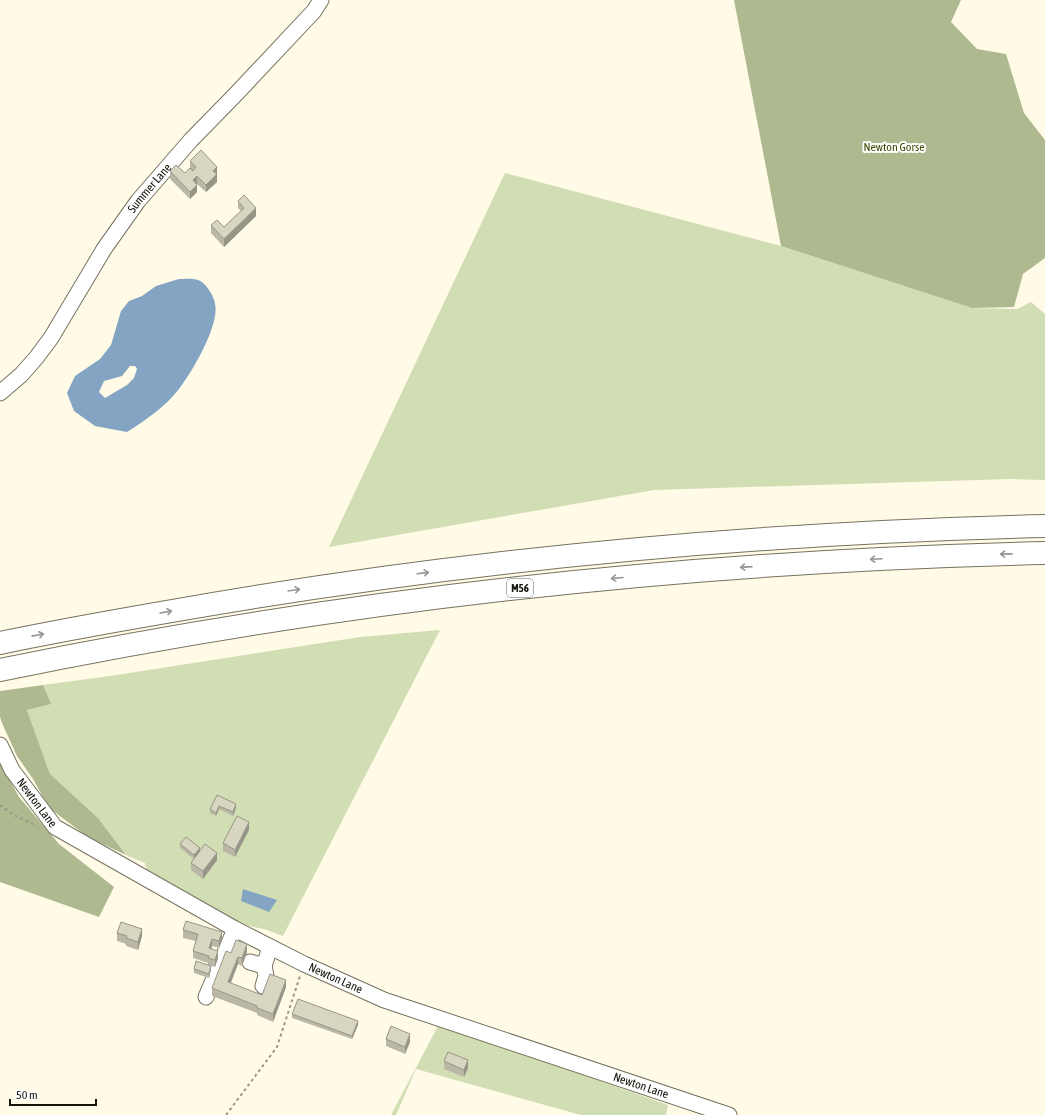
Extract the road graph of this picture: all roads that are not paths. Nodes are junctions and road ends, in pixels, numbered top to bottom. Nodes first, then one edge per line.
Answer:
1 (321, 0) edge
2 (0, 392) edge
3 (1045, 526) edge
4 (1045, 553) edge
5 (0, 643) edge
6 (0, 670) edge
7 (0, 745) edge
8 (235, 929) junction
9 (270, 947) junction
10 (263, 986) dead end
11 (206, 997) dead end
12 (729, 1115) edge

1 - 2 street, Summer Lane
5 -> 3 highway, M56
4 -> 6 highway, M56
7 - 8 street, Newton Lane
8 - 9 street, Newton Lane
8 - 11 street
9 - 10 street
9 - 12 street, Newton Lane

